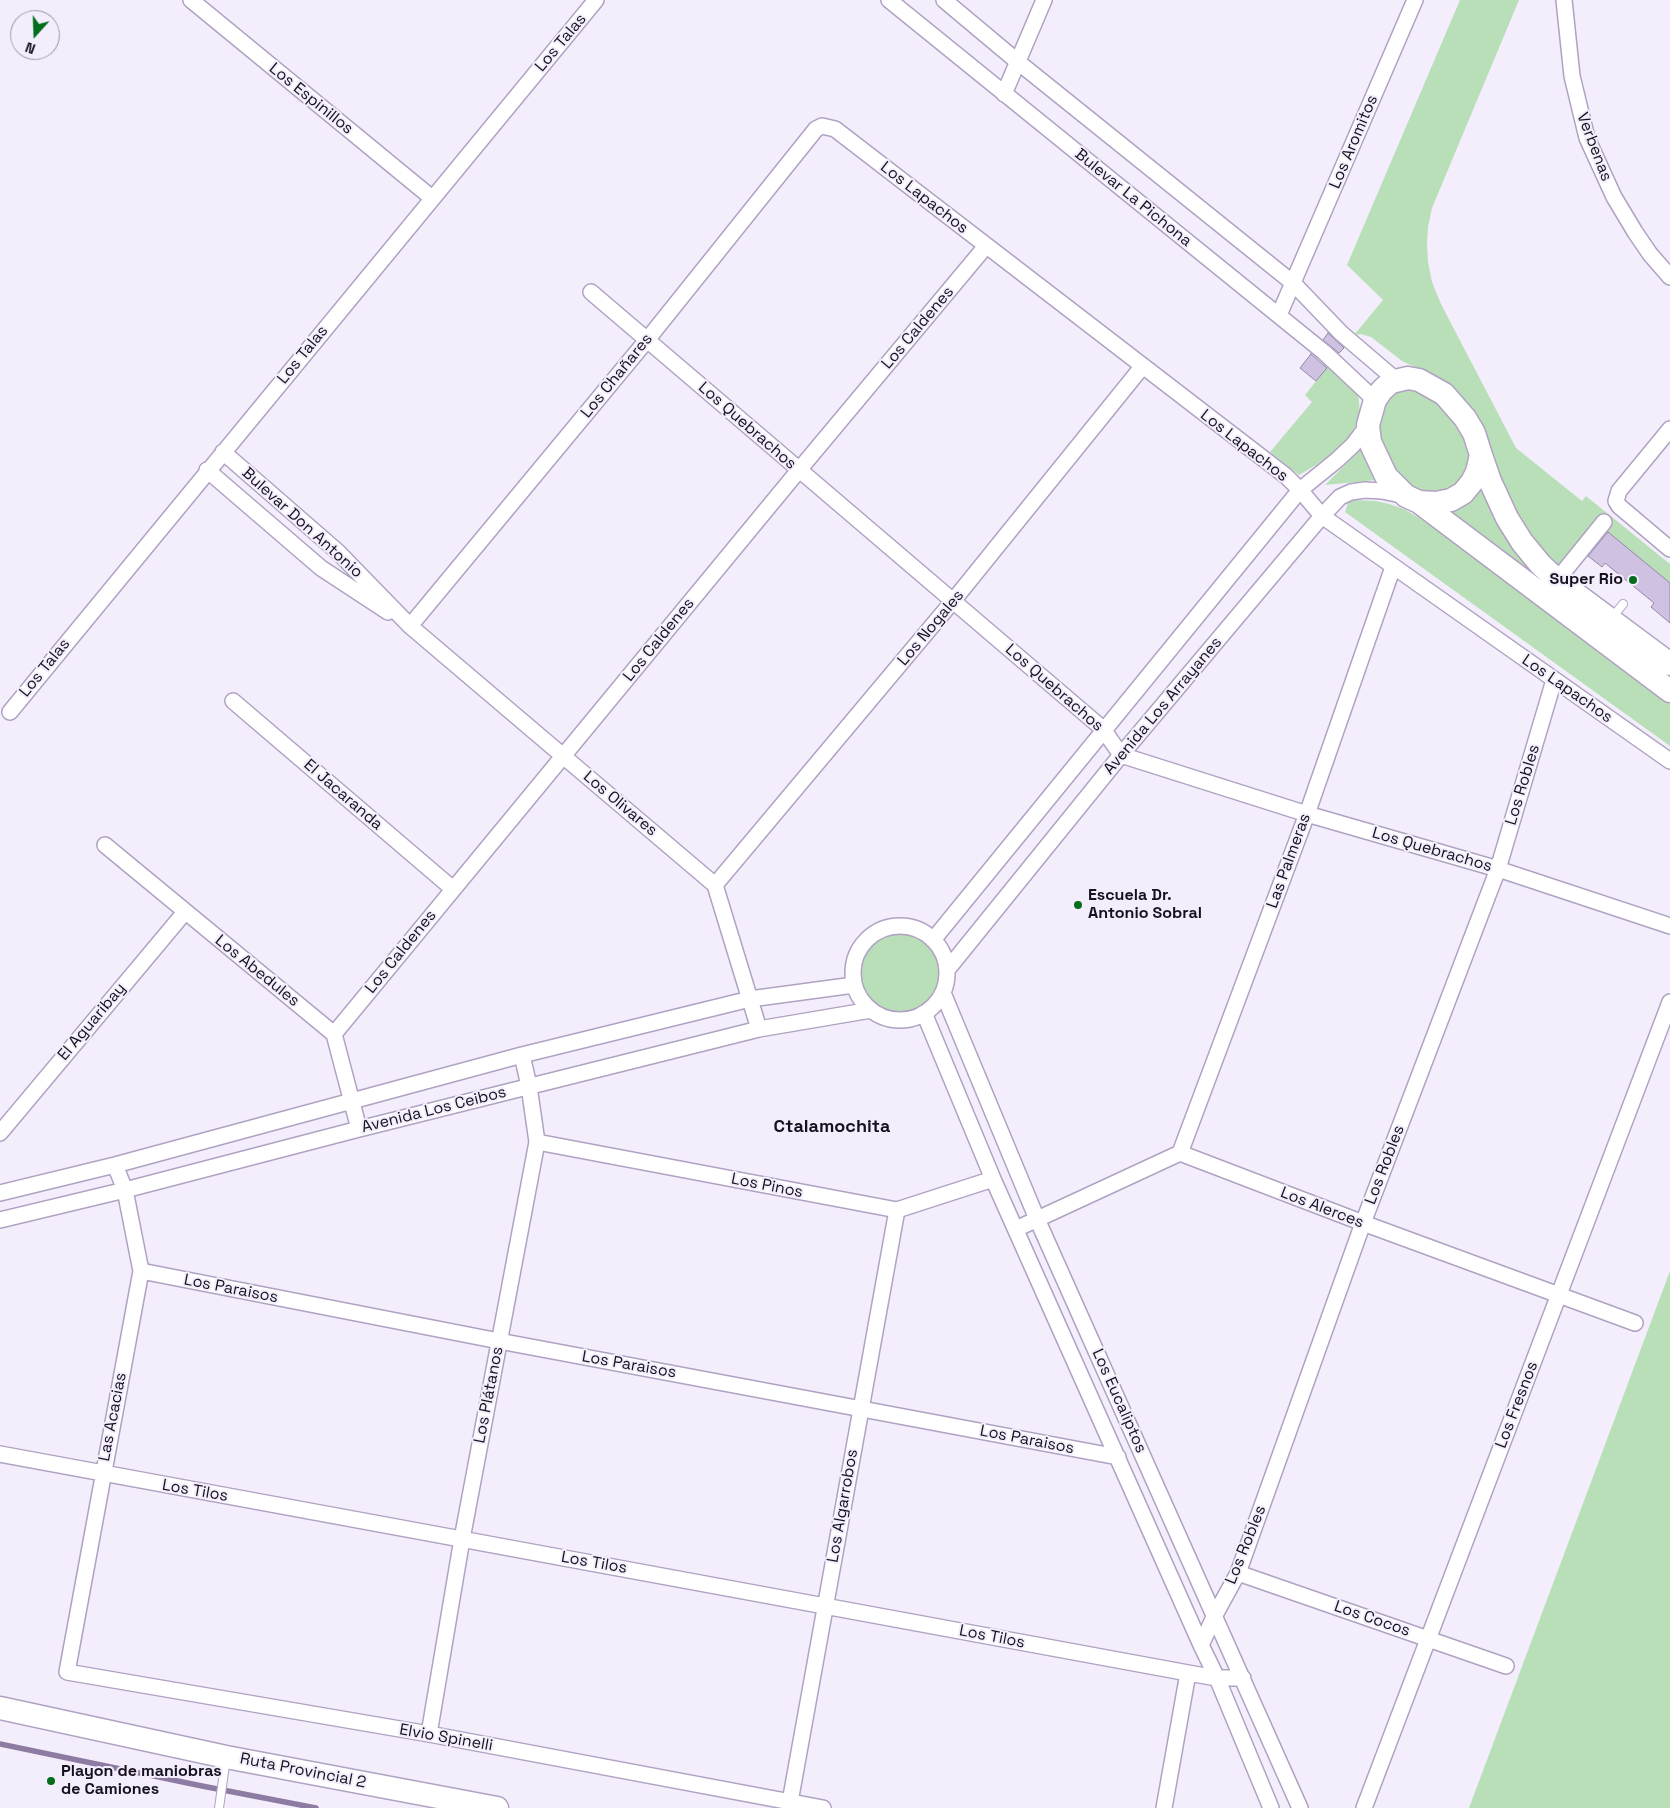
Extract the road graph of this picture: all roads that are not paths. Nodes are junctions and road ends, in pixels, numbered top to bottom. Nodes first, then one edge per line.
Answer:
1 (191, 0) edge
2 (596, 0) edge
3 (889, 0) edge
4 (944, 0) edge
5 (1044, 0) edge
6 (1415, 0) edge
7 (1564, 0) edge
8 (1018, 62) junction
9 (1004, 94) junction
10 (822, 126) joint
11 (432, 198) junction
12 (986, 246) junction
13 (1670, 277) edge
14 (1294, 283) junction
15 (591, 292) dead end
16 (1278, 315) junction
17 (647, 340) junction
18 (1142, 367) junction
19 (1396, 380) junction
20 (1375, 400) junction
21 (1368, 425) junction
22 (1670, 429) edge
23 (223, 452) junction
24 (1481, 455) junction
25 (207, 470) junction
26 (799, 470) junction
27 (1300, 490) junction
28 (1412, 499) junction
29 (1322, 516) junction
30 (1604, 522) dead end
31 (1670, 549) edge
32 (1392, 567) junction
33 (1557, 580) junction
34 (954, 601) junction
35 (410, 626) junction
36 (1668, 659) edge
37 (1554, 680) junction
38 (1670, 691) edge
39 (233, 702) dead end
40 (10, 712) dead end
41 (1104, 729) junction
42 (1121, 755) junction
43 (563, 757) junction
44 (1670, 761) edge
45 (1307, 814) junction
46 (105, 844) dead end
47 (1498, 869) junction
48 (715, 885) junction
49 (452, 889) junction
50 (185, 912) junction
51 (1670, 926) edge
52 (933, 940) junction
53 (947, 970) junction
54 (854, 985) junction
55 (943, 993) junction
56 (750, 999) junction
57 (1670, 1002) edge
58 (871, 1010) junction
59 (924, 1014) junction
60 (759, 1030) junction
61 (334, 1034) junction
62 (522, 1055) junction
63 (530, 1086) junction
64 (350, 1101) junction
65 (359, 1129) junction
66 (0, 1133) edge
67 (536, 1142) junction
68 (1180, 1153) junction
69 (114, 1165) junction
70 (994, 1179) junction
71 (125, 1190) junction
72 (0, 1193) edge
73 (898, 1210) junction
74 (1037, 1219) junction
75 (0, 1220) edge
76 (1363, 1223) junction
77 (1016, 1229) junction
78 (141, 1271) junction
79 (1559, 1296) junction
80 (1635, 1323) dead end
81 (499, 1342) junction
82 (861, 1408) junction
83 (0, 1454) edge
84 (1118, 1457) junction
85 (102, 1474) junction
86 (462, 1539) junction
87 (1238, 1572) junction
88 (824, 1606) junction
89 (1214, 1615) junction
90 (1430, 1638) junction
91 (1201, 1645) junction
92 (1506, 1666) dead end
93 (68, 1672) joint
94 (1188, 1673) junction
95 (1217, 1678) junction
96 (1242, 1678) junction
97 (0, 1708) edge
98 (428, 1734) junction
99 (226, 1757) junction
100 (790, 1802) junction
101 (219, 1808) edge
102 (497, 1808) edge
103 (823, 1808) edge
104 (1164, 1808) edge
105 (1271, 1808) edge
106 (1300, 1808) edge
107 (1364, 1808) edge

1 - 11 street, Los Espinillos
2 - 11 street, Los Talas
3 - 9 street, Bulevar La Pichona
4 - 8 street, Bulevar La Pichona
5 - 8 street
6 - 14 street, Los Aromitos
7 - 13 street, Verbenas
8 - 9 street
8 - 14 street, Bulevar La Pichona
9 - 16 street, Bulevar La Pichona
10 - 12 street, Los Lapachos
10 - 17 street, Los Chañares
11 - 23 street, Los Talas
12 - 18 street, Los Lapachos
12 - 26 street, Los Caldenes
14 - 16 street, Los Aromitos
14 - 19 street, Bulevar La Pichona
15 - 17 street, Los Quebrachos
16 - 20 street, Bulevar La Pichona
17 - 26 street, Los Quebrachos
17 - 35 street, Los Chañares
18 - 27 street, Los Lapachos
18 - 34 street, Los Nogales
19 - 20 main road
19 - 24 main road
20 - 21 main road
21 - 27 street, Avenida Los Arrayanes
21 - 28 main road
22 - 31 street
23 - 25 street, Los Talas
23 - 35 street, Bulevar Don Antonio
24 - 28 main road
24 - 33 main road
25 - 35 street, Bulevar Don Antonio
25 - 40 street, Los Talas
26 - 34 street, Los Quebrachos
26 - 43 street, Los Caldenes
27 - 29 street, Los Lapachos
27 - 41 street, Avenida Los Arrayanes
28 - 29 street, Avenida Los Arrayanes
28 - 38 main road
29 - 32 street, Los Lapachos
29 - 42 street, Avenida Los Arrayanes
30 - 33 street
32 - 37 street, Los Lapachos
32 - 45 street, Las Palmeras
33 - 36 main road
34 - 41 street, Los Quebrachos
34 - 48 street, Los Nogales
35 - 43 street, Los Olivares
37 - 44 street, Los Lapachos
37 - 47 street, Los Robles
39 - 49 street, El Jacaranda
41 - 42 street, Los Quebrachos
41 - 52 street, Avenida Los Arrayanes
42 - 45 street, Los Quebrachos
42 - 53 street, Avenida Los Arrayanes
43 - 48 street, Los Olivares
43 - 49 street, Los Caldenes
45 - 47 street, Los Quebrachos
45 - 68 street, Las Palmeras
46 - 50 street, Los Abedules
47 - 51 street, Los Quebrachos
47 - 76 street, Los Robles
48 - 56 street
49 - 61 street, Los Caldenes
50 - 61 street, Los Abedules
50 - 66 street, El Aguaribay
52 - 53 street
52 - 54 street
53 - 55 street
54 - 56 street, Avenida Los Ceibos
54 - 58 street
55 - 59 street
55 - 74 street, Los Eucaliptos
56 - 60 street
56 - 62 street, Avenida Los Ceibos
57 - 79 street, Los Fresnos
58 - 59 street
58 - 60 street, Avenida Los Ceibos
59 - 70 street, Los Eucaliptos
60 - 63 street, Avenida Los Ceibos
61 - 64 street
62 - 63 street, Los Plátanos
62 - 64 street, Avenida Los Ceibos
63 - 65 street, Avenida Los Ceibos
63 - 67 street, Los Plátanos
64 - 65 street
64 - 69 street, Avenida Los Ceibos
65 - 71 street, Avenida Los Ceibos
67 - 73 street, Los Pinos
67 - 81 street, Los Plátanos
68 - 74 street
68 - 76 street, Los Alerces
69 - 71 street, Las Acacias
69 - 72 street, Avenida Los Ceibos
70 - 73 street, Los Pinos
70 - 77 street, Los Eucaliptos
71 - 75 street, Avenida Los Ceibos
71 - 78 street, Las Acacias
73 - 82 street, Los Algarrobos
74 - 77 street
74 - 89 street, Los Eucaliptos
76 - 79 street, Los Alerces
76 - 87 street, Los Robles
77 - 84 street, Los Eucaliptos
78 - 81 street, Los Paraisos
78 - 85 street, Las Acacias
79 - 80 street, Los Alerces
79 - 90 street, Los Fresnos
81 - 82 street, Los Paraisos
81 - 86 street, Los Plátanos
82 - 84 street, Los Paraisos
82 - 88 street, Los Algarrobos
83 - 85 street, Los Tilos
84 - 91 street, Los Eucaliptos
85 - 86 street, Los Tilos
85 - 93 street, Las Acacias
86 - 88 street, Los Tilos
86 - 98 street, Los Plátanos
87 - 89 street, Los Robles
87 - 90 street, Los Cocos
88 - 94 street, Los Tilos
88 - 100 street, Los Algarrobos
89 - 91 street, Los Robles
89 - 96 street, Los Eucaliptos
90 - 92 street, Los Cocos
90 - 107 street, Los Fresnos
91 - 95 street, Los Eucaliptos
93 - 98 street, Elvio Spinelli
94 - 95 street
94 - 104 street
95 - 96 street
95 - 105 street, Los Eucaliptos
96 - 106 street, Los Eucaliptos
97 - 99 main road, Ruta Provincial 2
98 - 100 street, Elvio Spinelli
99 - 101 lane
99 - 102 main road, Ruta Provincial 2
100 - 103 street, Elvio Spinelli

